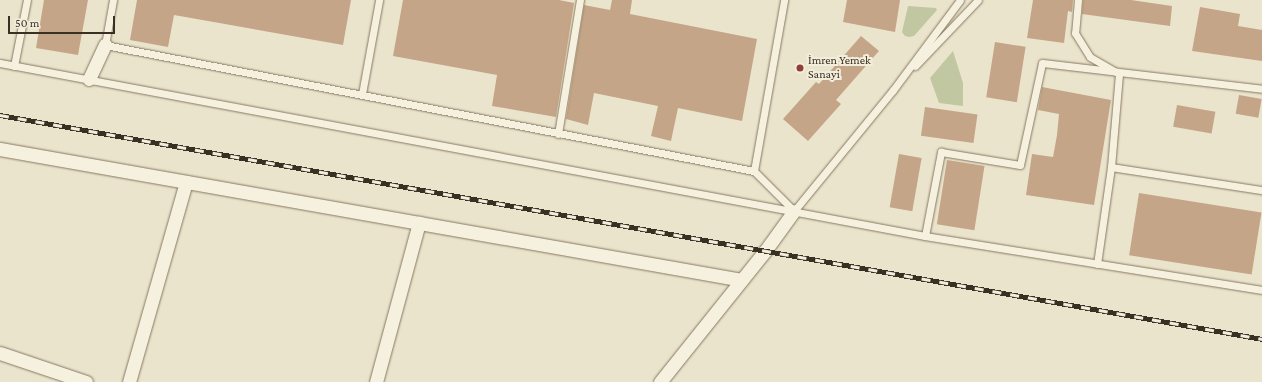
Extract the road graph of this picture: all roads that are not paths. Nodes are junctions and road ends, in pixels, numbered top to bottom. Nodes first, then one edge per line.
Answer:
1 (27, 0) edge
2 (113, 0) edge
3 (379, 0) edge
4 (580, 0) edge
5 (784, 0) edge
6 (960, 0) edge
7 (978, 0) edge
8 (1078, 0) edge
9 (105, 45) junction
10 (0, 63) edge
11 (14, 66) junction
12 (1119, 74) junction
13 (89, 79) junction
14 (893, 90) junction
15 (1262, 90) edge
16 (362, 94) junction
17 (558, 134) junction
18 (0, 149) edge
19 (1111, 167) junction
20 (754, 171) junction
21 (186, 182) junction
22 (1262, 190) edge
23 (794, 211) junction
24 (419, 223) junction
25 (925, 236) junction
26 (1097, 264) junction
27 (742, 280) junction
28 (1262, 290) edge
29 (0, 353) edge
30 (53, 377) edge
31 (86, 382) edge
32 (129, 382) edge
33 (376, 382) edge
34 (660, 382) edge

1 - 11 lane
2 - 9 lane
3 - 16 lane
4 - 17 lane
5 - 20 lane
6 - 14 lane
7 - 14 lane
8 - 12 lane
9 - 13 street
9 - 16 lane
10 - 11 lane
11 - 13 lane
12 - 15 lane
12 - 19 lane
12 - 25 lane
13 - 23 lane
14 - 23 lane
16 - 17 lane
17 - 20 lane
18 - 21 street
19 - 22 lane
19 - 26 lane
20 - 23 lane
21 - 24 street
21 - 32 street
23 - 25 lane
23 - 27 street
24 - 27 street
24 - 33 street
25 - 26 lane
26 - 28 lane
27 - 34 street
29 - 30 street
30 - 31 street

